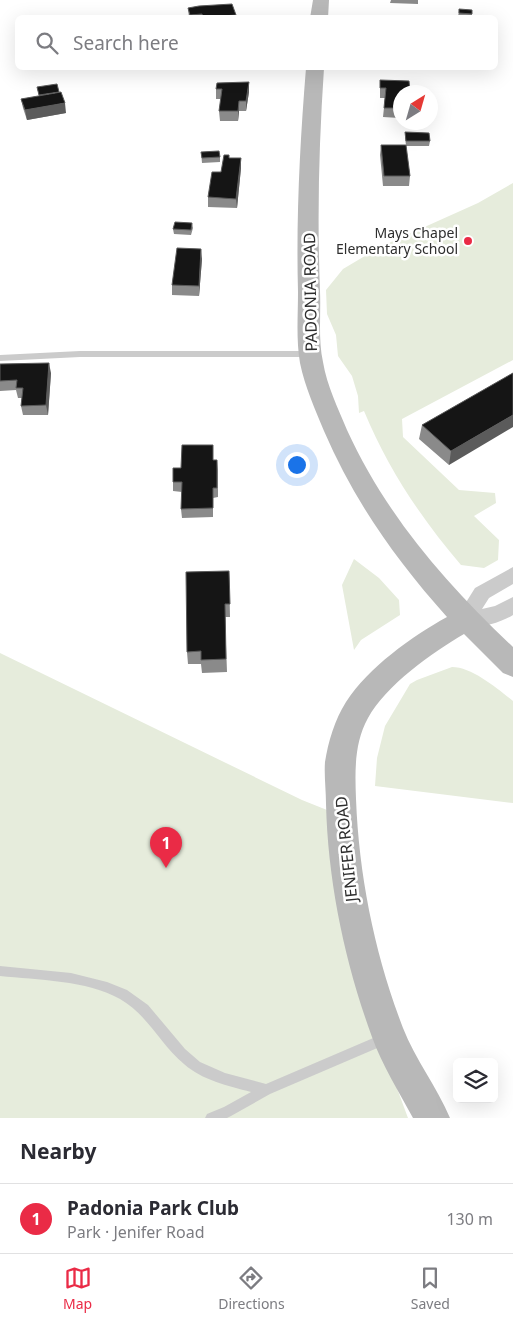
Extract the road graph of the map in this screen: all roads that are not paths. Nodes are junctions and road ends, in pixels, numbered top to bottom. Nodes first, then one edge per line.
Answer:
1 (321, 0) edge
2 (319, 15) edge
3 (315, 70) edge
4 (310, 354) junction
5 (0, 358) edge
6 (513, 575) edge
7 (513, 604) edge
8 (465, 620) junction
9 (513, 665) edge
10 (0, 971) edge
11 (389, 1036) junction
12 (266, 1090) junction
13 (211, 1118) edge
14 (432, 1118) edge

1 - 2 main road
3 - 4 main road, PADONIA ROAD
4 - 5 lane
4 - 8 main road, PADONIA ROAD
6 - 8 street
7 - 8 street
8 - 9 main road, PADONIA ROAD
8 - 11 main road, JENIFER ROAD
10 - 12 lane
11 - 12 lane
11 - 14 main road, JENIFER ROAD
12 - 13 lane

